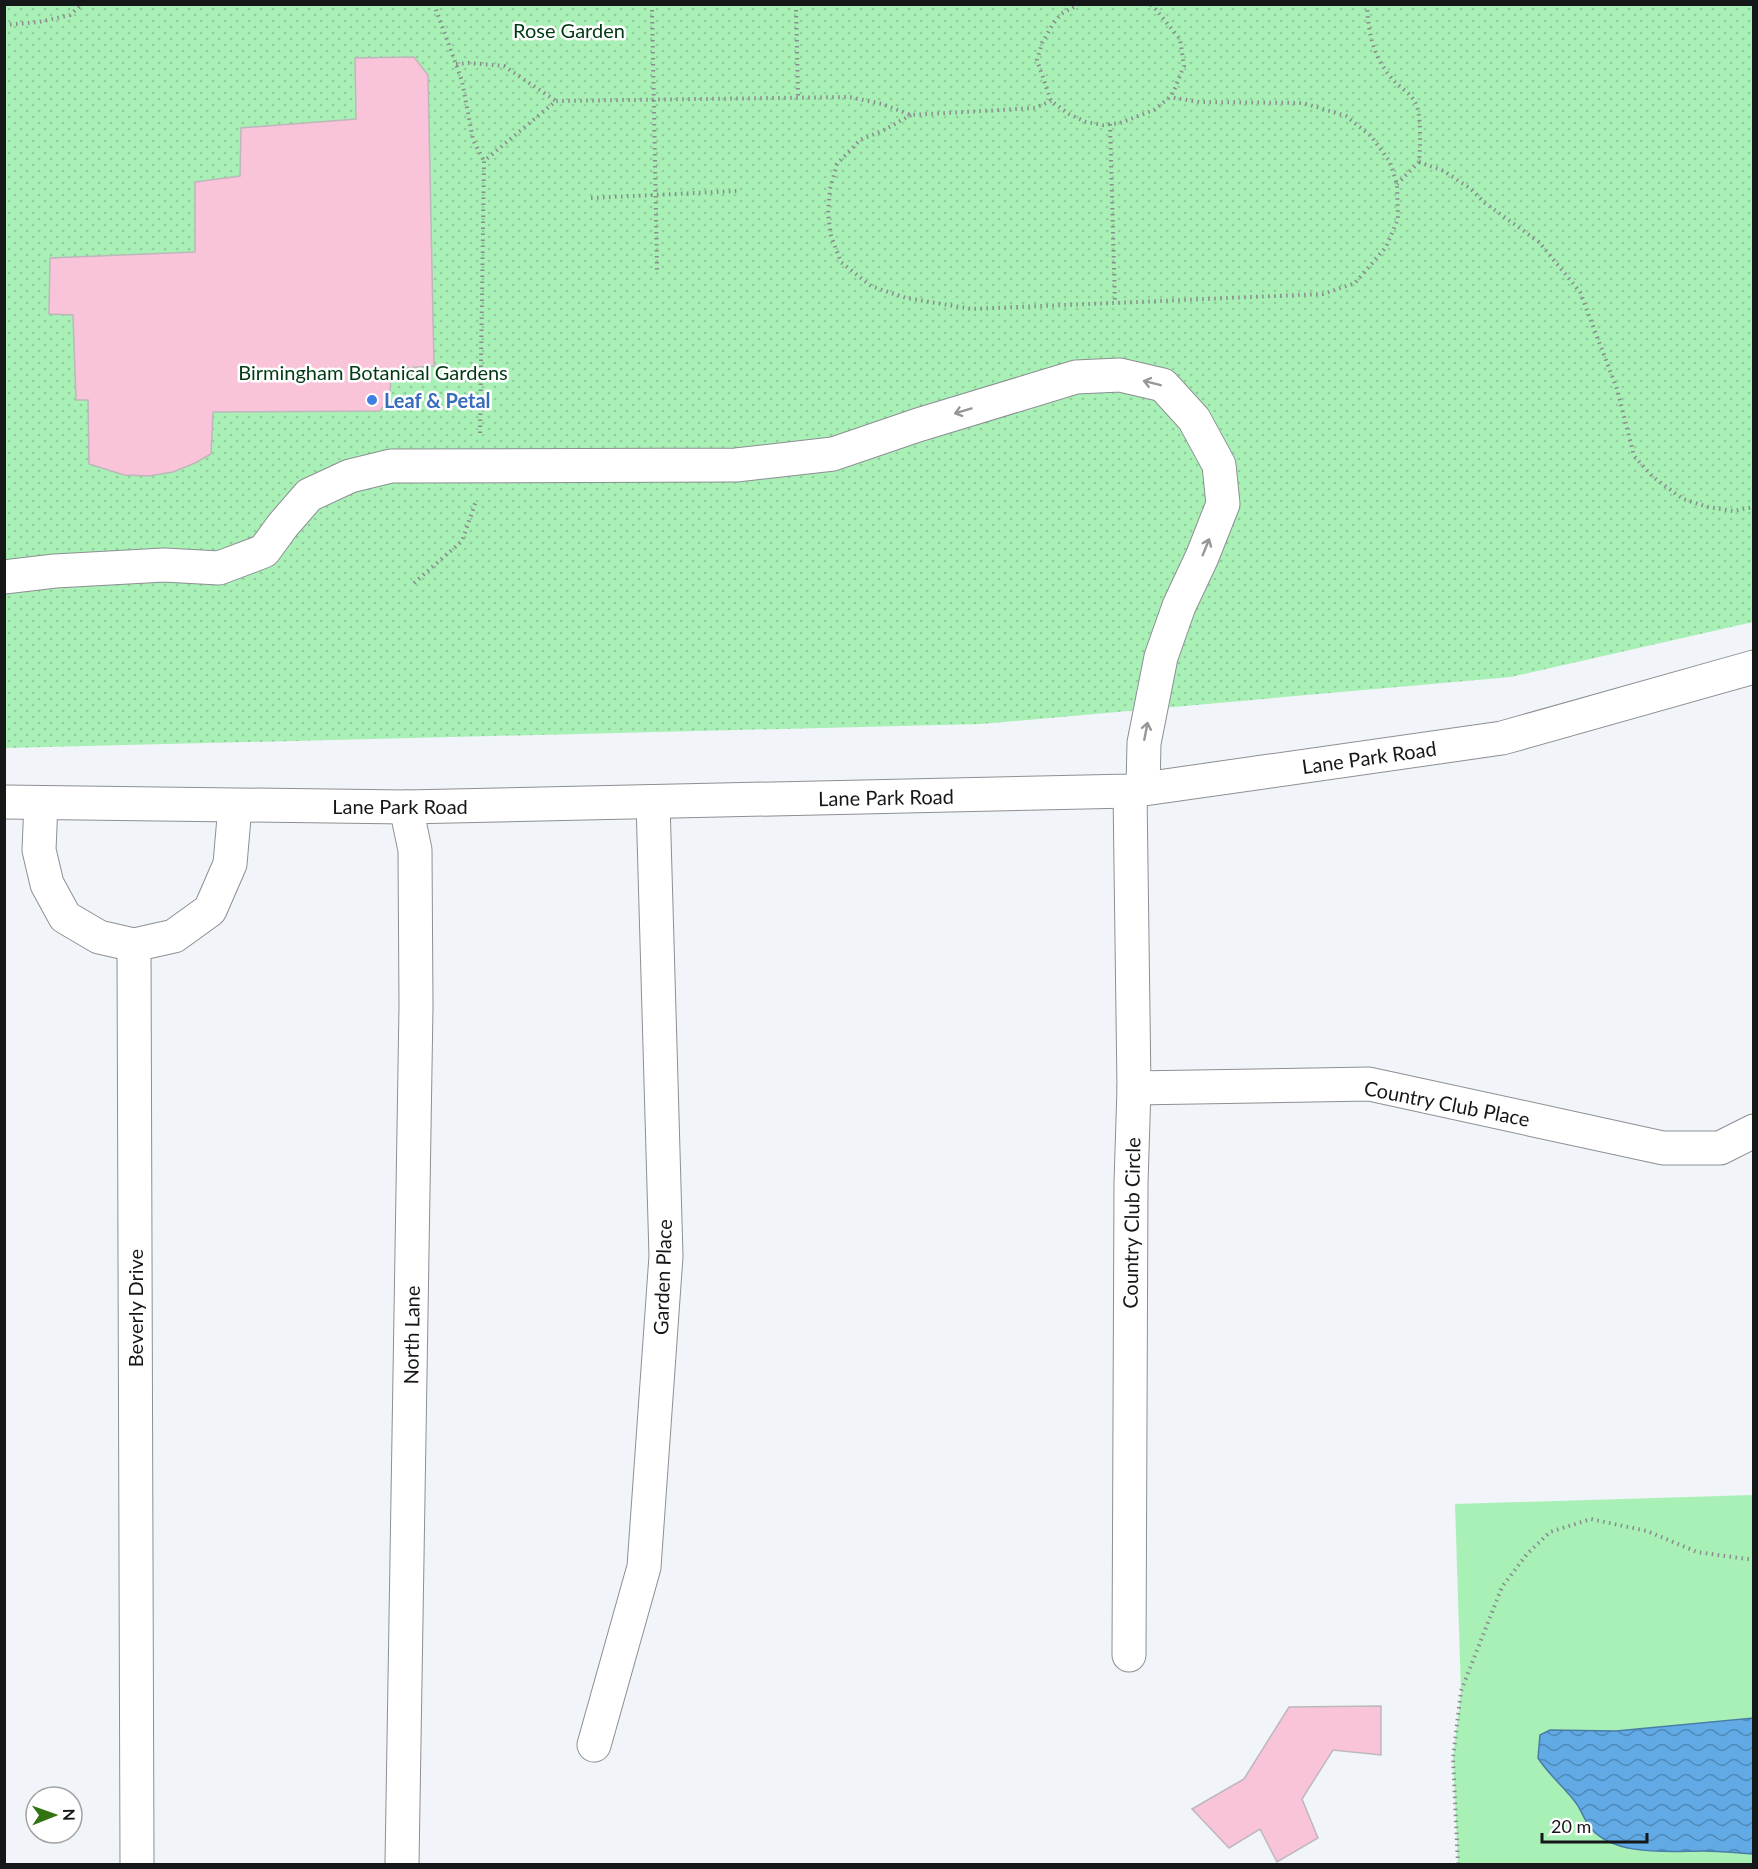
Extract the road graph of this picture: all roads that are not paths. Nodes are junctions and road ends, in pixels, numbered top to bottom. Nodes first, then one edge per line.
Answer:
1 (4, 577) edge
2 (1754, 667) edge
3 (1136, 790) junction
4 (4, 802) edge
5 (653, 802) junction
6 (41, 803) junction
7 (235, 806) junction
8 (406, 807) junction
9 (134, 945) junction
10 (1134, 1088) junction
11 (1754, 1131) edge
12 (1129, 1655) dead end
13 (594, 1744) dead end
14 (137, 1864) edge
15 (402, 1864) edge

3 -> 1 street, Country Club Circle
2 - 3 street, Lane Park Road
3 - 5 street, Lane Park Road
3 - 10 street, Country Club Circle
4 - 6 street, Lane Park Road
5 - 8 street, Lane Park Road
5 - 13 street, Garden Place
6 - 7 street, Lane Park Road
6 - 9 street
7 - 8 street, Lane Park Road
7 - 9 street
8 - 15 street, North Lane
9 - 14 street, Beverly Drive
10 - 11 street, Country Club Place
10 - 12 street, Country Club Circle

